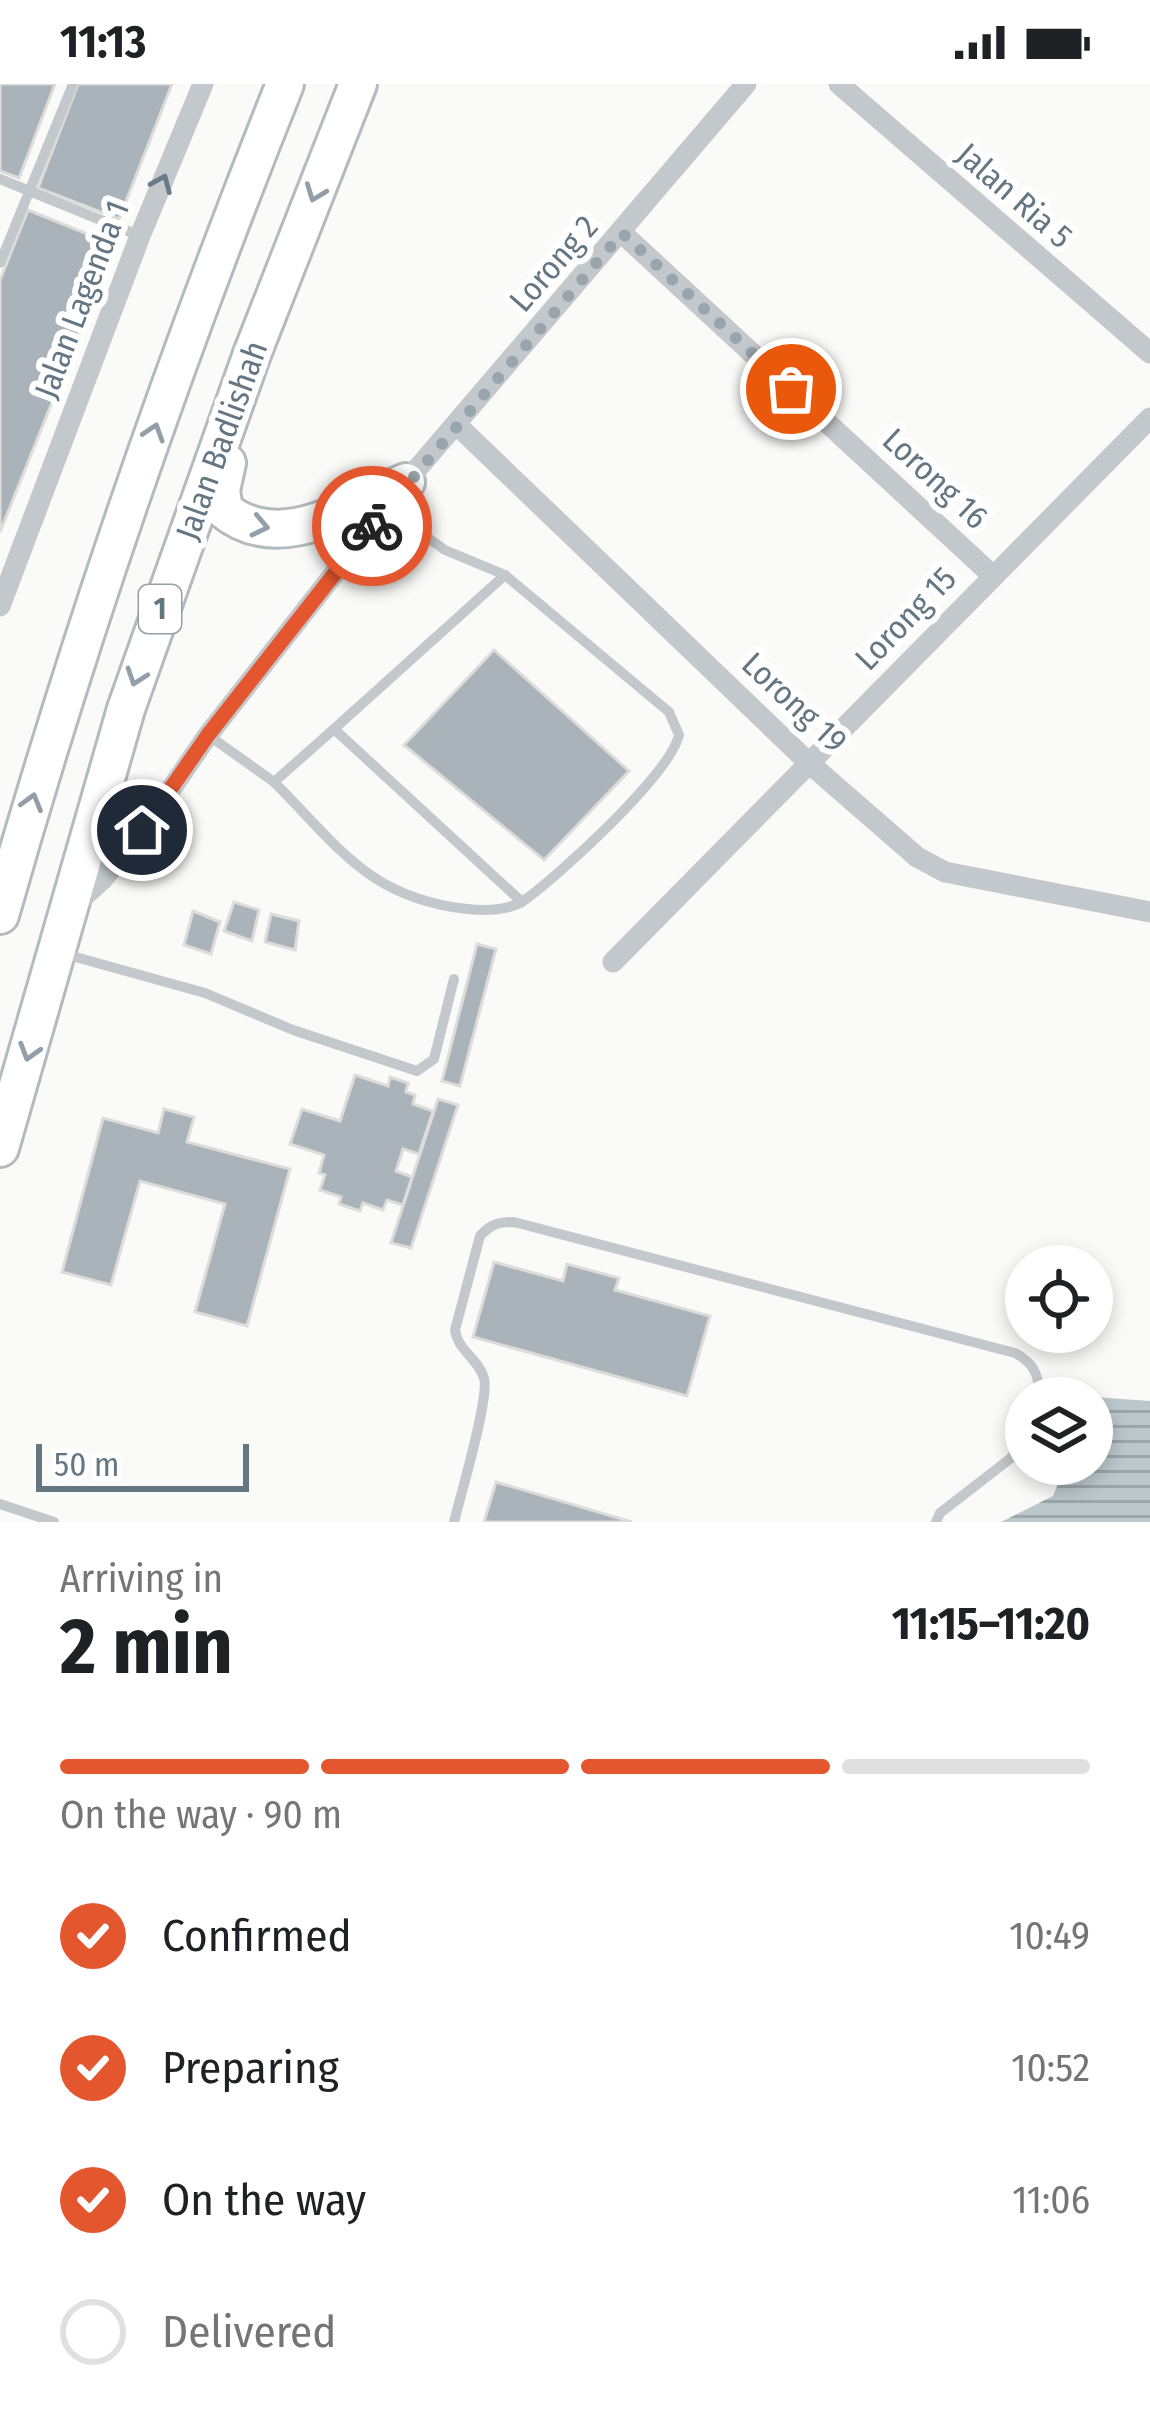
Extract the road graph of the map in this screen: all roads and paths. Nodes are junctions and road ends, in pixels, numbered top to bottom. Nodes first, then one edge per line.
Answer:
1 (73, 84) edge
2 (203, 84) edge
3 (285, 84) edge
4 (358, 84) edge
5 (746, 84) edge
6 (839, 84) edge
7 (0, 179) edge
8 (29, 191) junction
9 (622, 233) junction
10 (140, 236) junction
11 (0, 263) edge
12 (1150, 353) edge
13 (252, 354) junction
14 (1150, 418) edge
15 (457, 425) junction
16 (396, 495) junction
17 (505, 575) junction
18 (993, 576) junction
19 (0, 606) edge
20 (334, 729) junction
21 (208, 735) junction
22 (809, 763) junction
23 (274, 782) junction
24 (522, 902) junction
25 (70, 909) junction
26 (1150, 912) edge
27 (0, 915) edge
28 (58, 952) junction
29 (613, 962) dead end
30 (454, 979) dead end
31 (0, 1148) edge
32 (1038, 1377) edge
33 (1005, 1463) edge
34 (0, 1504) edge
35 (54, 1522) edge
36 (454, 1522) edge
37 (936, 1522) edge

1 - 8 lane
10 -> 2 street, Jalan Lagenda 1
27 -> 3 main road, Jalan Badlishah / 1
4 -> 13 main road, Jalan Badlishah / 1
5 - 9 street, Lorong 2
6 - 12 street, Jalan Ria 5
7 - 8 lane
8 - 10 lane
8 - 11 lane
9 - 15 street, Lorong 2
9 - 18 street, Lorong 16
10 - 19 street, Jalan Lagenda 1
13 -> 16 main road
13 -> 25 main road, Jalan Badlishah / 1
14 - 18 street, Lorong 15
15 - 16 street, Lorong 2
15 - 22 street, Lorong 19
16 - 17 lane
16 - 21 street, Lorong 2
17 - 20 lane
17 - 24 lane
18 - 22 street, Lorong 15
20 - 23 lane
20 - 24 lane
21 - 23 lane
21 - 25 street, Lorong 2
22 - 26 street, Lorong 19
22 - 29 street, Lorong 15
23 - 24 lane
25 - 28 main road, Jalan Badlishah / 1
28 - 30 lane
28 -> 31 main road, Jalan Badlishah / 1
32 - 36 lane
33 - 37 lane
34 - 35 lane

